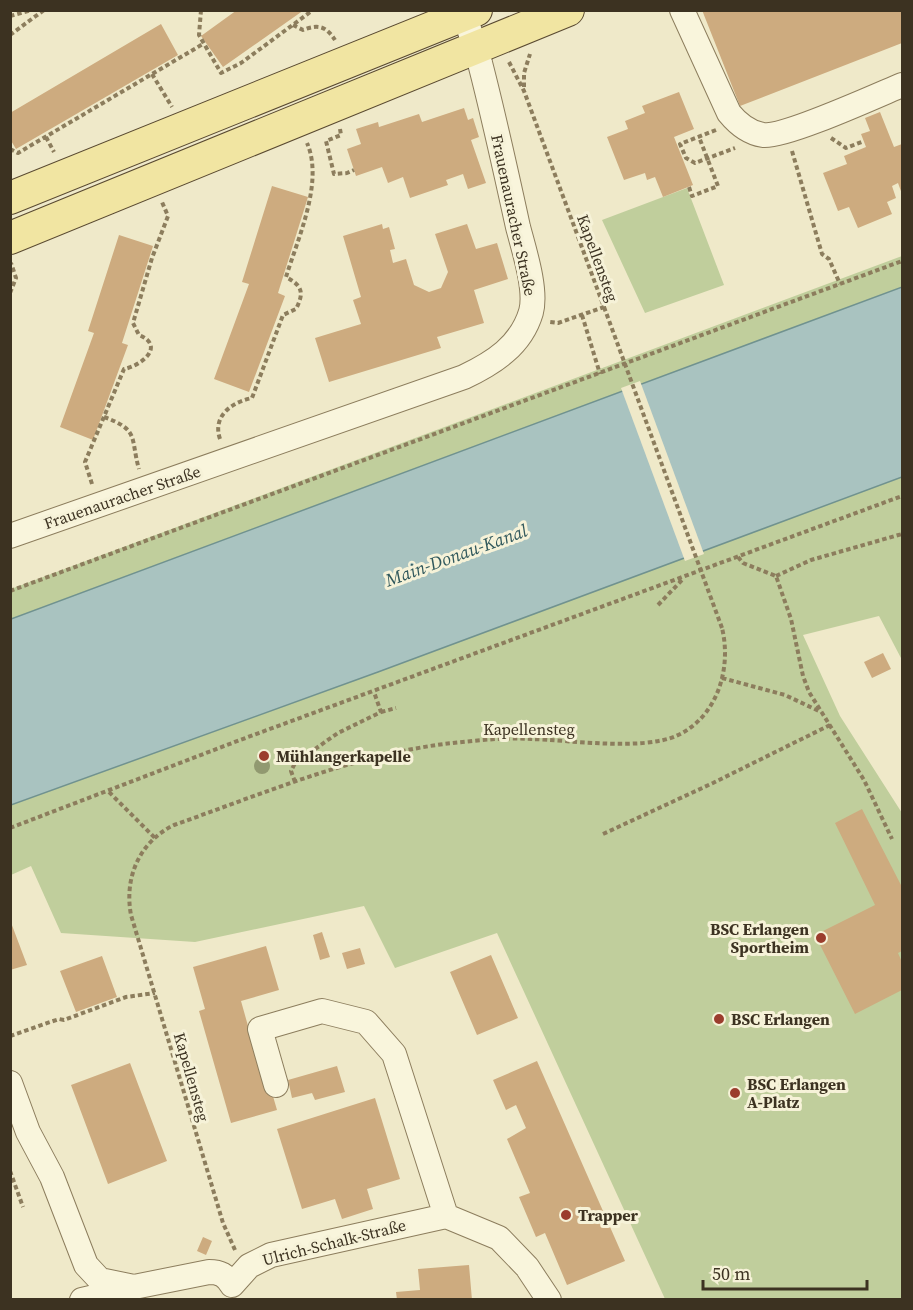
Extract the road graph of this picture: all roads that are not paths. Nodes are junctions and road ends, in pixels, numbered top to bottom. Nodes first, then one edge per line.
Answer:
1 (568, 10) edge
2 (682, 10) edge
3 (468, 12) edge
4 (476, 47) junction
5 (903, 85) edge
6 (10, 198) edge
7 (10, 238) edge
8 (10, 536) edge
9 (10, 1083) edge
10 (276, 1085) dead end
11 (19, 1136) edge
12 (446, 1216) junction
13 (238, 1284) edge
14 (134, 1287) junction
15 (177, 1289) edge
16 (82, 1299) edge
17 (549, 1299) edge

1 - 4 main road
2 - 5 street
3 - 4 street, Frauenauracher Straße
3 - 6 main road
4 - 7 main road
4 - 8 street, Frauenauracher Straße
9 - 11 street
10 - 12 street
11 - 14 street
12 - 13 street, Ulrich-Schalk-Straße
12 - 17 street
13 - 15 street
14 - 15 street
14 - 16 street

